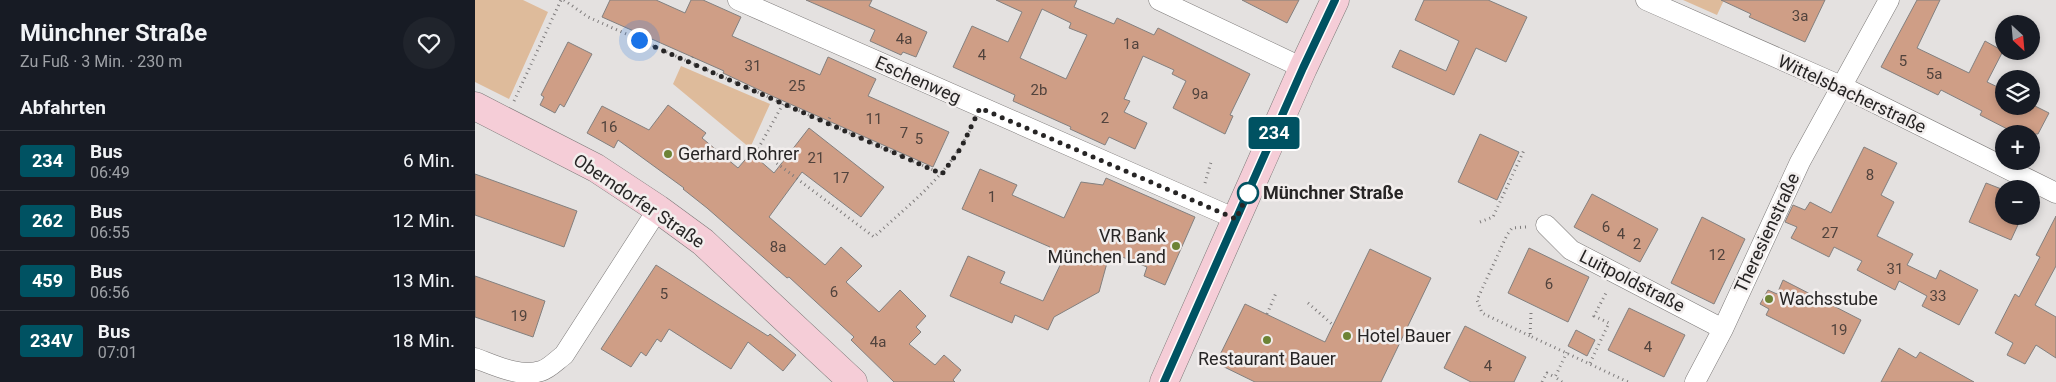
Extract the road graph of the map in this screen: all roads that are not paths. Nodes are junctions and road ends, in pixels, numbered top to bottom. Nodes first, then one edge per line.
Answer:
1 (739, 0) edge
2 (1159, 0) edge
3 (1335, 0) edge
4 (1646, 0) edge
5 (1889, 0) edge
6 (1303, 68) junction
7 (1841, 86) junction
8 (475, 106) edge
9 (2056, 193) edge
10 (658, 209) junction
11 (1236, 219) junction
12 (1546, 225) road end
13 (1723, 329) junction
14 (475, 358) edge
15 (853, 382) edge
16 (1164, 382) edge
17 (1695, 382) edge

1 - 11 street, Eschenweg
2 - 6 street
3 - 6 main road
4 - 7 street, Wittelsbacherstraße
5 - 7 street, Theresienstraße
6 - 11 main road
7 - 9 street, Wittelsbacherstraße
7 - 13 street, Theresienstraße
8 - 10 main road, Oberndorfer Straße
10 - 14 street
10 - 15 main road, Oberndorfer Straße
11 - 16 main road
12 - 13 street, Luitpoldstraße
13 - 17 street, Theresienstraße

